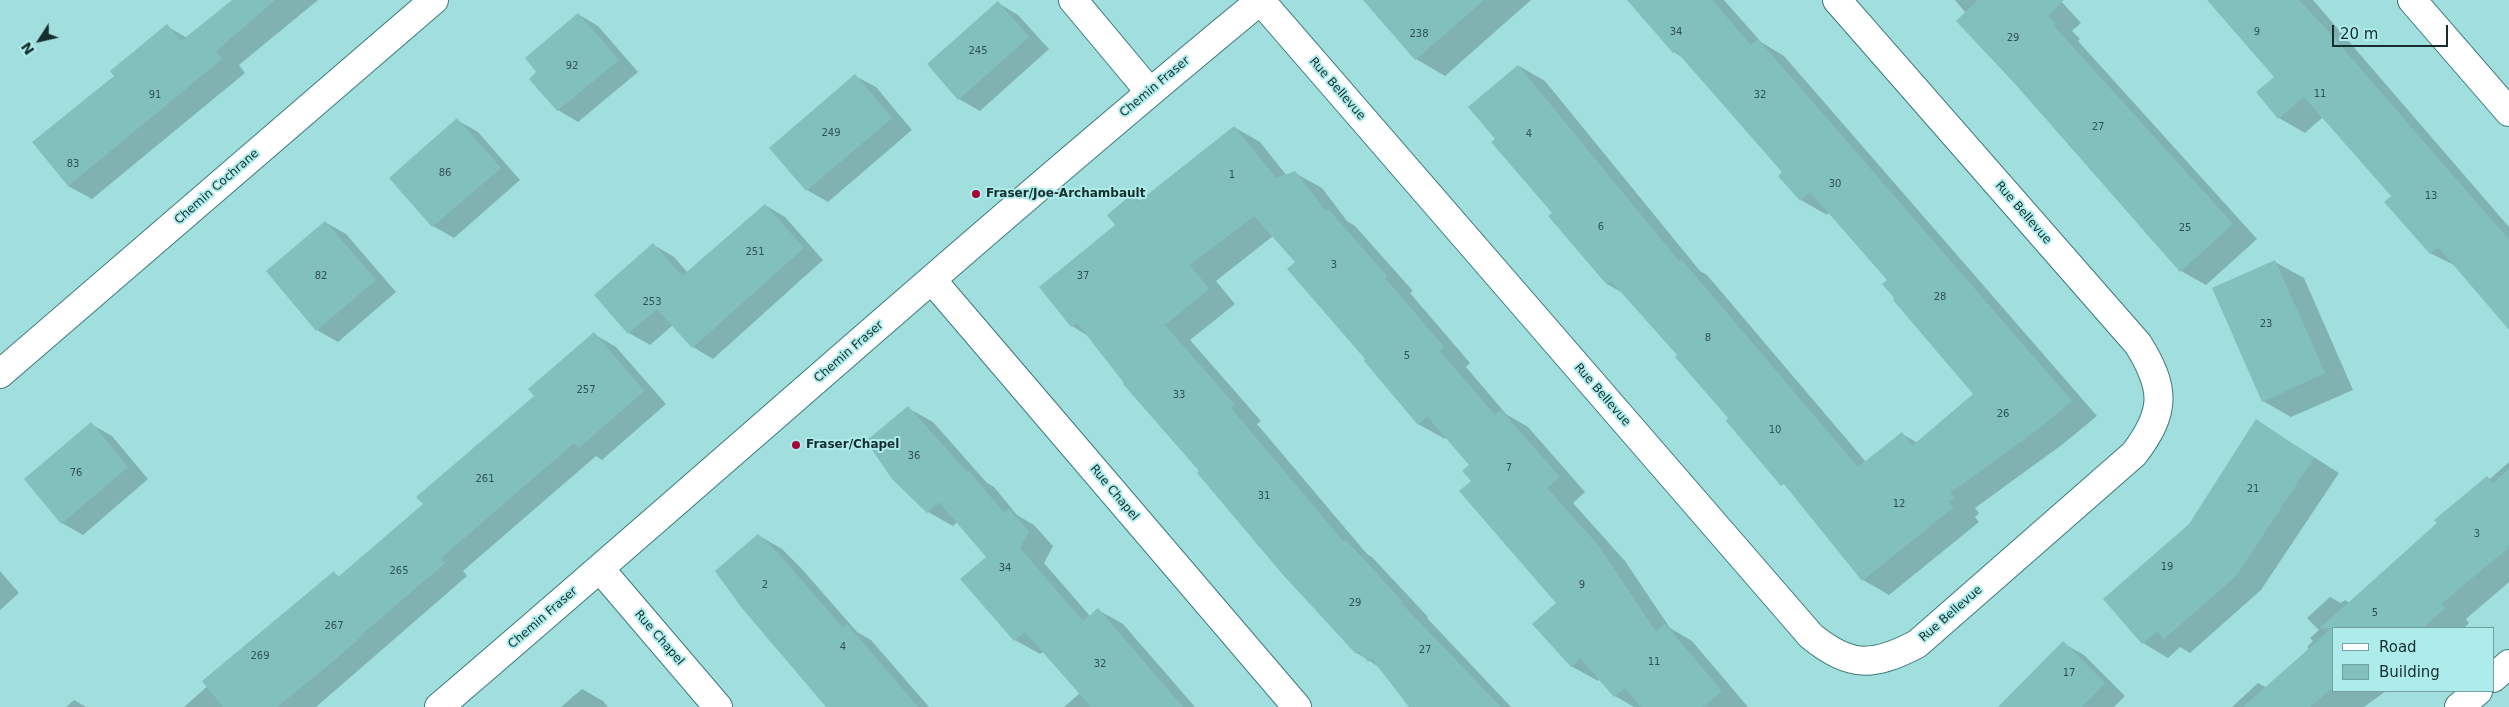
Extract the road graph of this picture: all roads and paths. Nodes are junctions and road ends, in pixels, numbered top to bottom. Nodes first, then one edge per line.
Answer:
1 (434, 0) edge
2 (1073, 0) edge
3 (1260, 0) edge
4 (1837, 0) edge
5 (2412, 0) edge
6 (1149, 91) junction
7 (2509, 112) edge
8 (932, 280) junction
9 (0, 374) edge
10 (600, 570) junction
11 (2509, 664) edge
12 (2494, 677) edge
13 (2477, 692) edge
14 (439, 707) edge
15 (718, 707) edge
16 (1297, 707) edge
17 (2459, 707) edge

1 - 9 street, Chemin Cochrane
2 - 6 street
3 - 4 street, Rue Bellevue
3 - 6 street, Chemin Fraser
5 - 7 street
6 - 8 street, Chemin Fraser
8 - 10 street, Chemin Fraser
8 - 16 street, Rue Chapel
10 - 14 street, Chemin Fraser
10 - 15 street, Rue Chapel
11 - 12 street
13 - 17 street

